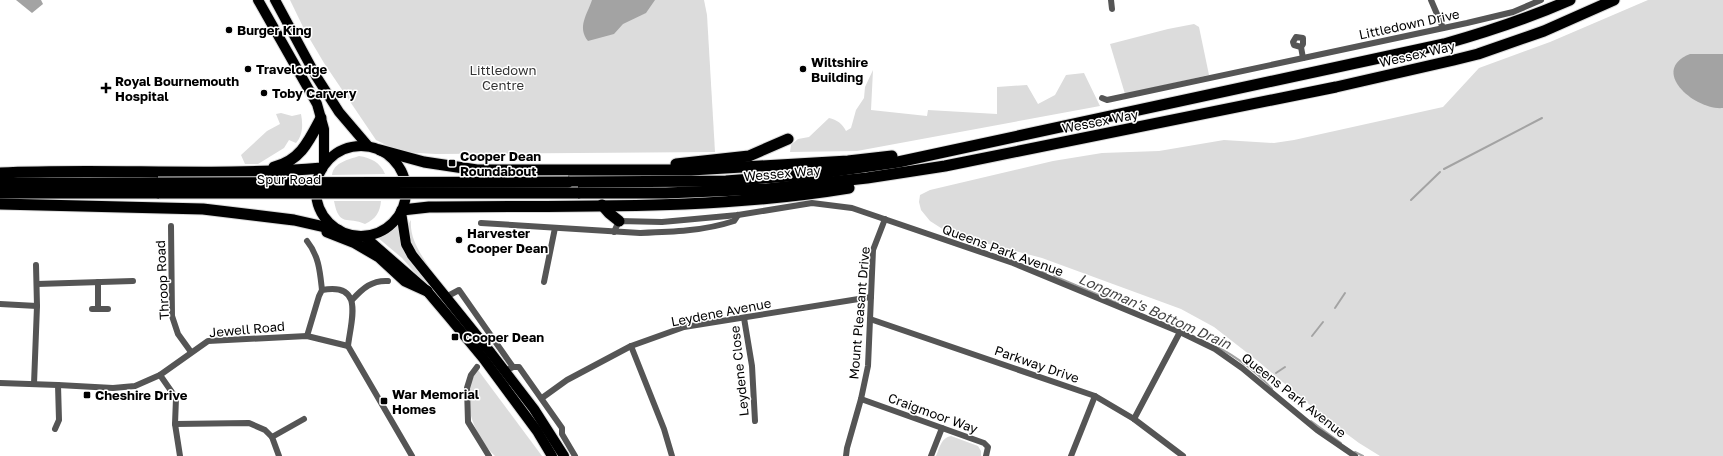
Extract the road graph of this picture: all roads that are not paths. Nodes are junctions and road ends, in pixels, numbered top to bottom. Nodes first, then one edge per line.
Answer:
1 (258, 0) edge
2 (275, 0) edge
3 (1111, 0) edge
4 (1431, 0) edge
5 (1541, 0) edge
6 (1570, 0) edge
7 (1614, 0) edge
8 (1112, 9) dead end
9 (1443, 28) junction
10 (1301, 46) dead end
11 (1303, 58) junction
12 (1102, 98) dead end
13 (321, 118) junction
14 (788, 140) dead end
15 (368, 146) junction
16 (966, 148) junction
17 (380, 150) junction
18 (323, 166) junction
19 (945, 166) junction
20 (570, 170) junction
21 (258, 171) junction
22 (0, 173) edge
23 (568, 182) joint
24 (0, 183) edge
25 (159, 188) junction
26 (0, 193) edge
27 (578, 193) joint
28 (0, 204) edge
29 (602, 205) junction
30 (401, 211) junction
31 (738, 215) junction
32 (885, 219) junction
33 (301, 221) junction
34 (619, 221) junction
35 (481, 223) dead end
36 (171, 226) dead end
37 (555, 228) junction
38 (338, 230) junction
39 (614, 232) junction
40 (364, 236) junction
41 (307, 241) dead end
42 (36, 264) dead end
43 (133, 281) dead end
44 (388, 281) dead end
45 (98, 282) junction
46 (544, 282) dead end
47 (37, 284) junction
48 (322, 290) junction
49 (427, 291) junction
50 (446, 297) junction
51 (871, 297) junction
52 (352, 300) junction
53 (0, 304) edge
54 (37, 306) junction
55 (108, 309) dead end
56 (744, 318) junction
57 (870, 319) junction
58 (1180, 332) junction
59 (307, 336) junction
60 (348, 346) junction
61 (631, 346) junction
62 (191, 352) junction
63 (477, 367) dead end
64 (509, 369) junction
65 (160, 374) junction
66 (0, 383) edge
67 (34, 384) junction
68 (58, 385) junction
69 (1095, 396) junction
70 (542, 398) junction
71 (861, 399) junction
72 (304, 418) dead end
73 (1134, 419) junction
74 (755, 421) dead end
75 (175, 424) junction
76 (942, 428) junction
77 (55, 429) dead end
78 (538, 431) junction
79 (272, 437) junction
80 (558, 437) junction
81 (180, 456) edge
82 (279, 456) edge
83 (412, 456) edge
84 (489, 456) edge
85 (552, 456) edge
86 (564, 456) edge
87 (575, 456) edge
88 (672, 456) edge
89 (846, 456) edge
90 (931, 456) edge
91 (986, 456) edge
92 (1071, 456) edge
93 (1183, 456) edge
94 (1355, 456) edge

1 - 13 main road
2 - 15 main road
3 - 8 street
4 - 9 street
5 - 9 street, Littledown Drive
6 - 16 highway, Wessex Way
7 - 19 highway, Wessex Way
9 - 11 street, Littledown Drive
10 - 11 street
11 - 12 street, Littledown Drive
13 - 18 main road
13 - 21 highway
14 - 20 highway
15 - 17 main road
15 - 18 main road
16 - 20 highway
16 - 23 highway, Wessex Way
17 - 20 highway
17 - 30 main road
18 - 21 highway
18 - 38 main road
19 - 27 highway, Wessex Way
19 - 29 highway
21 - 22 highway
23 - 25 highway, Spur Road, bridge
24 - 25 highway, Spur Road
25 - 26 highway, Spur Road
25 - 27 highway, Spur Road, bridge
28 - 33 highway
29 - 30 highway
29 - 34 highway
30 - 40 main road
30 - 50 main road
31 - 32 street, Queens Park Avenue
31 - 34 street, Queens Park Avenue
31 - 39 street
32 - 51 street, Mount Pleasant Drive
32 - 58 street, Queens Park Avenue
33 - 38 highway
33 - 49 highway
34 - 39 street
35 - 37 street
36 - 62 street, Throop Road
37 - 39 street
37 - 46 street
38 - 40 main road
40 - 49 main road
41 - 48 street
42 - 47 street
43 - 45 street
44 - 52 street
45 - 47 street
45 - 55 street
47 - 54 street
48 - 52 street
48 - 59 street
49 - 78 main road
50 - 64 main road
50 - 64 street
51 - 56 street, Leydene Avenue
51 - 57 street, Mount Pleasant Drive
52 - 60 street
53 - 54 street
54 - 67 street
56 - 61 street, Leydene Avenue
56 - 74 street, Leydene Close
57 - 69 street, Parkway Drive
57 - 71 street, Mount Pleasant Drive
58 - 73 street
58 - 94 street, Queens Park Avenue
59 - 60 street, Jewell Road
59 - 62 street, Jewell Road
60 - 83 street
61 - 70 street, Leydene Avenue
61 - 88 street
62 - 65 street, Jewell Road
63 - 84 street
64 - 70 street
64 - 78 main road
64 - 80 main road
65 - 68 street, Jewell Road
65 - 75 street
66 - 67 street, Jewell Road
67 - 68 street, Jewell Road
68 - 77 street
69 - 73 street, Parkway Drive
69 - 92 street
70 - 80 street
71 - 76 street, Craigmoor Way
71 - 89 street, Mount Pleasant Drive
72 - 79 street
73 - 93 street, Parkway Drive
75 - 79 street
75 - 81 street
76 - 90 street
76 - 91 street, Craigmoor Way
78 - 85 main road
79 - 82 street
80 - 86 main road
80 - 87 street

